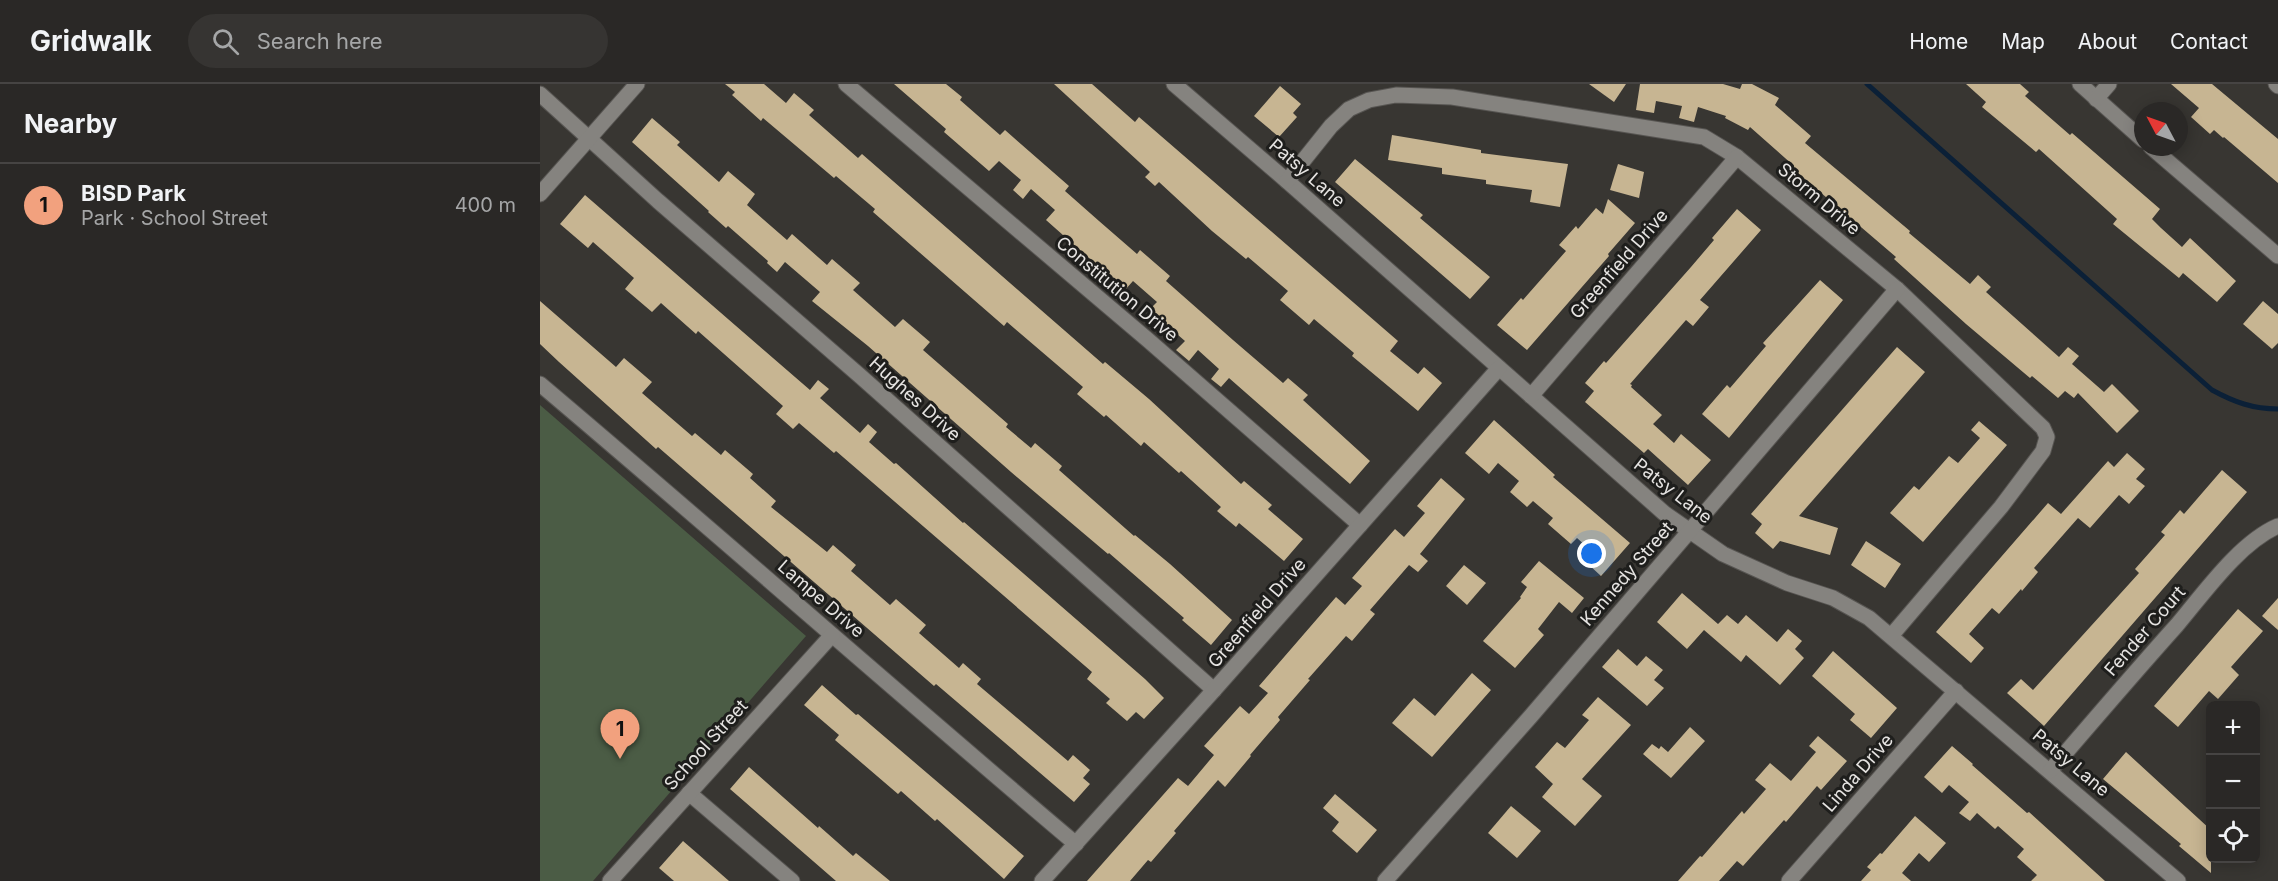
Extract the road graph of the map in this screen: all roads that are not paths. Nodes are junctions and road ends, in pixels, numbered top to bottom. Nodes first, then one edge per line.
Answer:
1 (637, 84) edge
2 (846, 84) edge
3 (1174, 84) edge
4 (2080, 84) edge
5 (2109, 84) edge
6 (540, 94) edge
7 (2097, 99) junction
8 (2134, 132) edge
9 (589, 138) junction
10 (2161, 156) edge
11 (1737, 157) junction
12 (1287, 181) junction
13 (540, 194) edge
14 (2278, 256) edge
15 (1897, 289) junction
16 (1499, 368) junction
17 (540, 384) edge
18 (1531, 396) junction
19 (1360, 525) junction
20 (2278, 526) edge
21 (1690, 531) junction
22 (832, 635) junction
23 (1891, 636) junction
24 (1214, 690) junction
25 (1956, 691) junction
26 (2050, 771) junction
27 (689, 793) junction
28 (1076, 844) junction
29 (610, 881) edge
30 (792, 881) edge
31 (1042, 881) edge
32 (1385, 881) edge
33 (1789, 881) edge
34 (2178, 881) edge

1 - 9 street
2 - 19 street, Constitution Drive
3 - 12 street, Patsy Lane
4 - 7 street
5 - 7 street
6 - 9 street, Hughes Drive
7 - 8 street
9 - 13 street
9 - 24 street, Hughes Drive
10 - 14 street
11 - 12 street, Storm Drive
11 - 15 street, Storm Drive
11 - 18 street, Greenfield Drive
12 - 16 street, Patsy Lane
15 - 21 street, Kennedy Street
15 - 23 street, Storm Drive
16 - 18 street, Patsy Lane
16 - 19 street, Greenfield Drive
17 - 22 street, Lampe Drive
18 - 21 street, Patsy Lane
19 - 24 street, Greenfield Drive
20 - 26 street, Fender Court
21 - 23 street, Patsy Lane
21 - 32 street, Kennedy Street
22 - 27 street, School Street
22 - 28 street, Lampe Drive
23 - 25 street, Patsy Lane
24 - 28 street, Greenfield Drive
25 - 26 street, Patsy Lane
25 - 33 street, Linda Drive
26 - 34 street, Patsy Lane
27 - 29 street, School Street
27 - 30 street
28 - 31 street, Greenfield Drive

